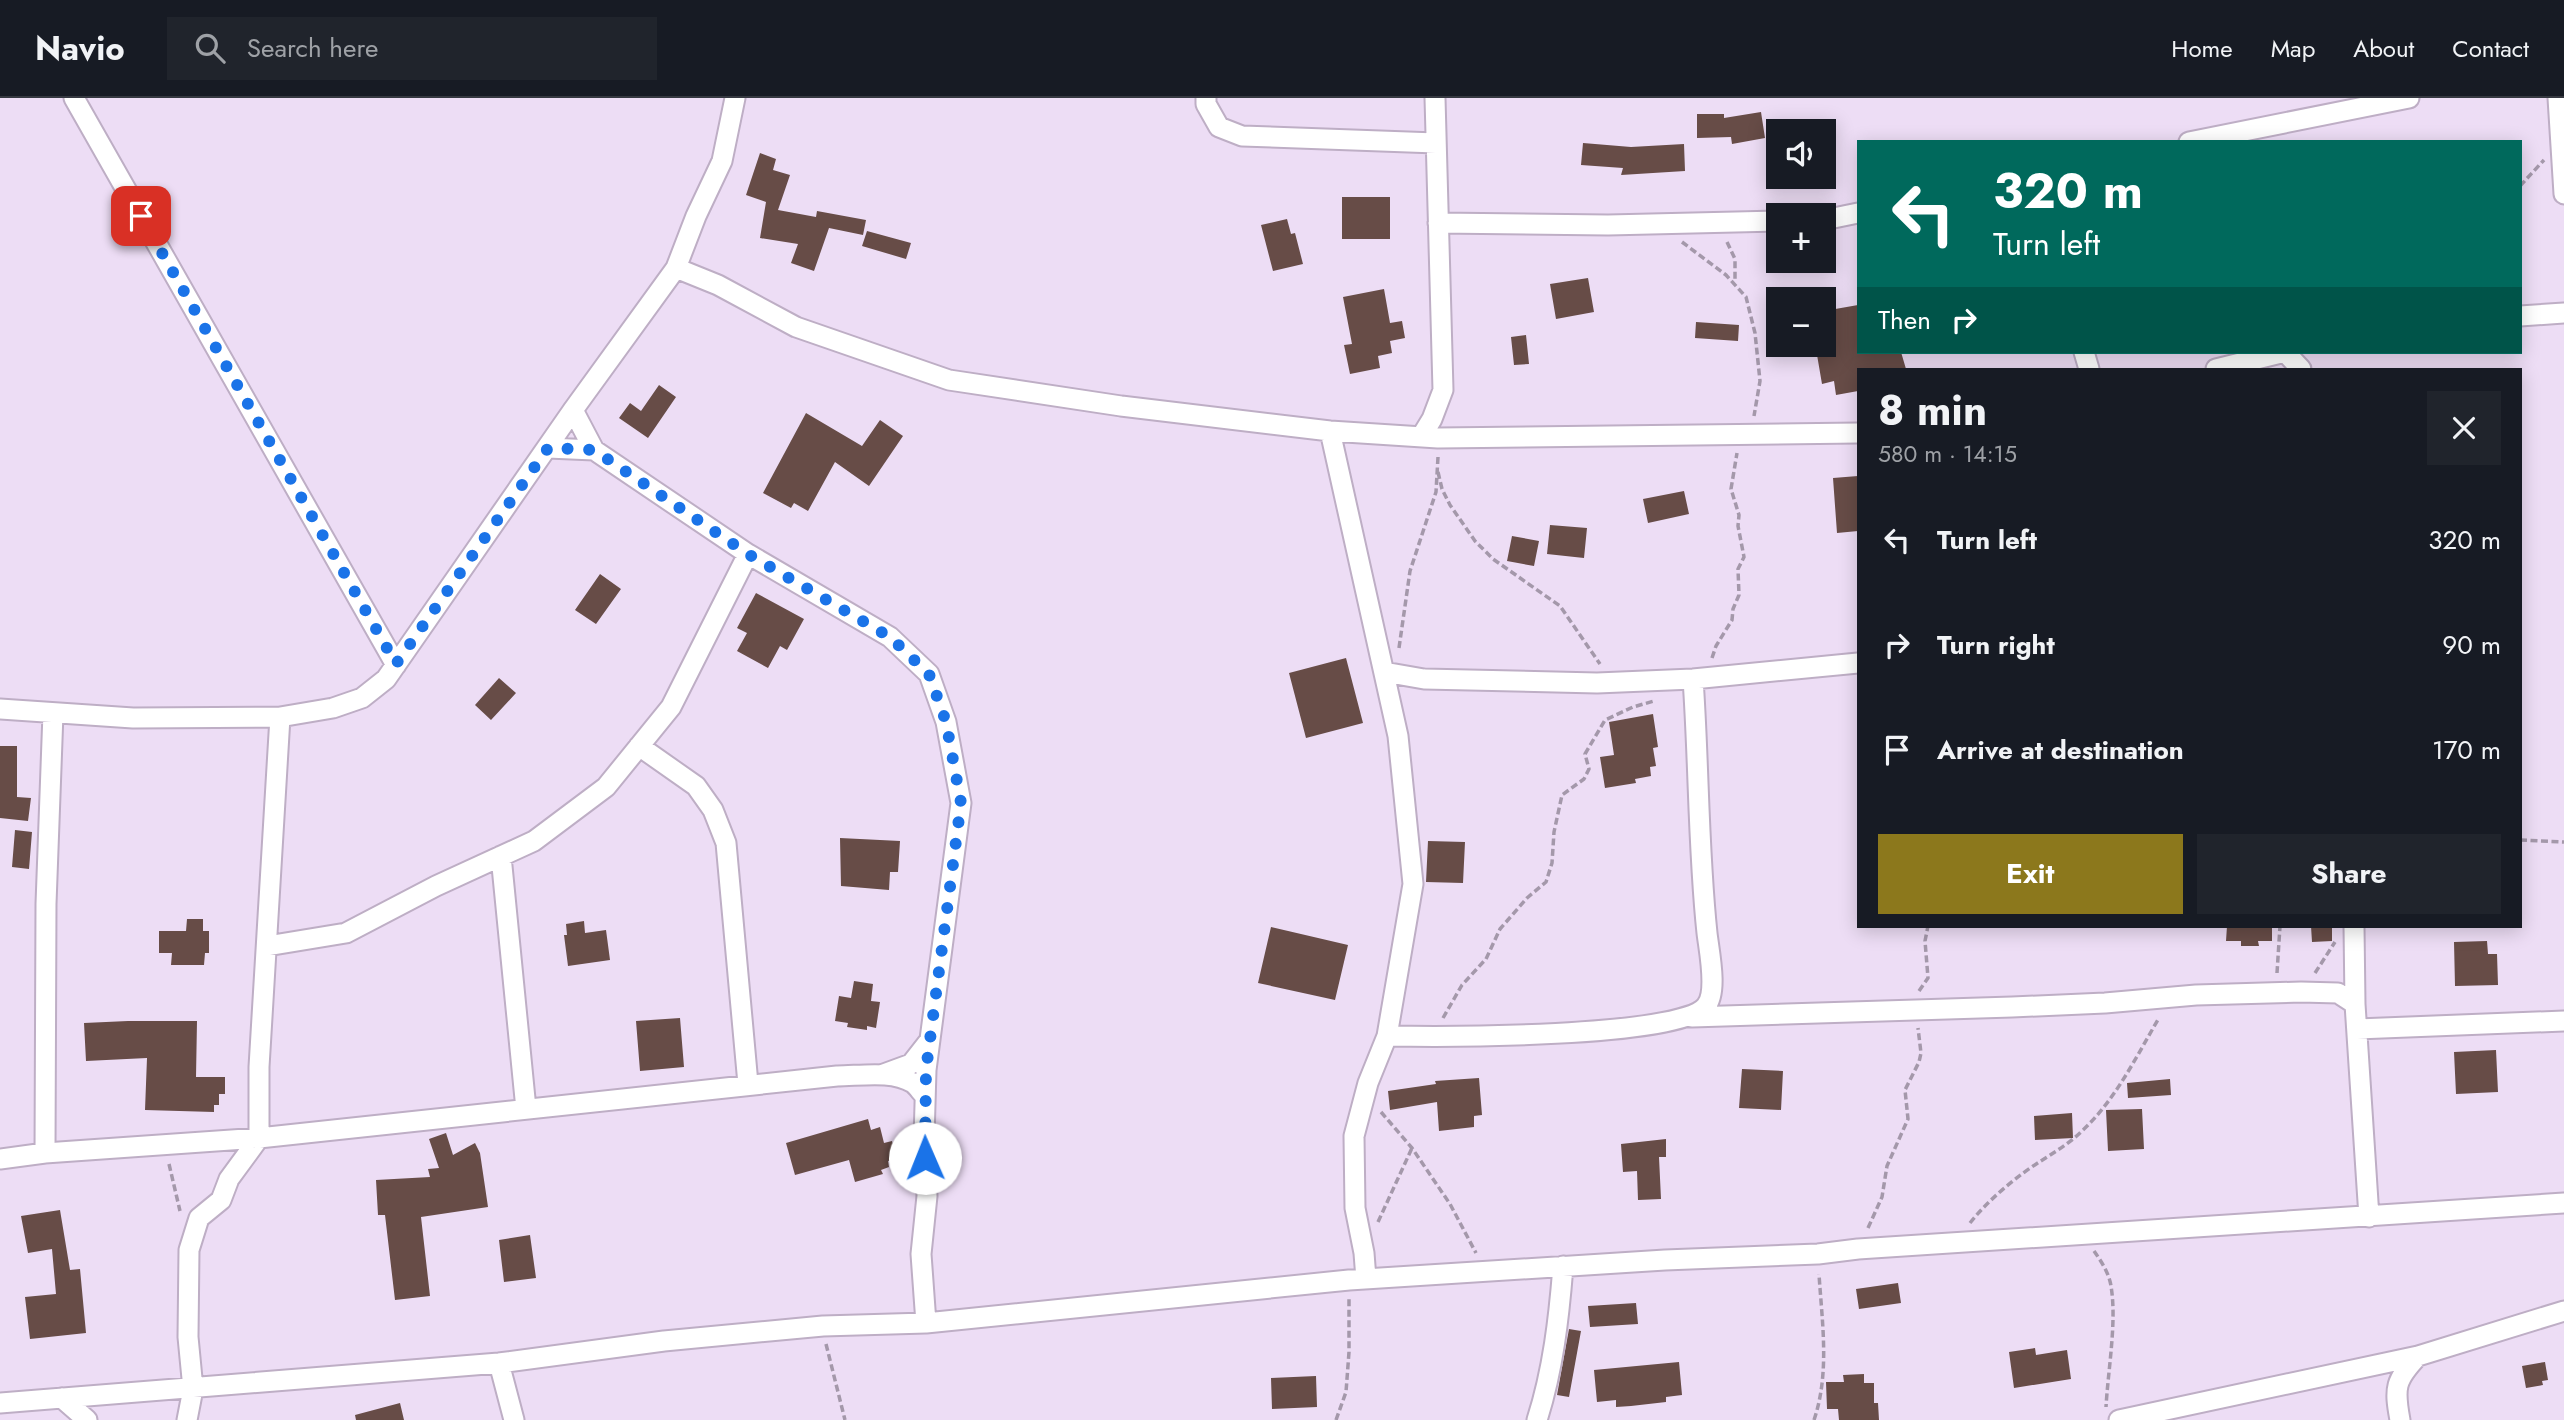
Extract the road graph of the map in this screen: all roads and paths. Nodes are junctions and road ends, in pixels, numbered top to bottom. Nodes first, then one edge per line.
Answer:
1 (74, 98) edge
2 (735, 98) edge
3 (1206, 98) edge
4 (1435, 98) edge
5 (2409, 98) edge
6 (2558, 98) edge
7 (2563, 138) edge
8 (2199, 140) edge
9 (1436, 143) junction
10 (2564, 194) edge
11 (1857, 213) edge
12 (1836, 218) edge
13 (1766, 221) edge
14 (1717, 222) junction
15 (1438, 223) junction
16 (1664, 224) junction
17 (676, 268) junction
18 (1735, 283) junction
19 (2564, 313) edge
20 (2522, 316) edge
21 (2277, 354) edge
22 (2287, 354) edge
23 (2220, 368) edge
24 (2300, 368) edge
25 (573, 410) junction
26 (1329, 431) junction
27 (1857, 433) edge
28 (1746, 435) junction
29 (1429, 437) junction
30 (548, 448) junction
31 (594, 450) junction
32 (1438, 472) junction
33 (748, 554) junction
34 (1857, 663) edge
35 (396, 664) junction
36 (1390, 673) junction
37 (1700, 679) junction
38 (1613, 682) junction
39 (1656, 701) dead end
40 (0, 709) edge
41 (53, 713) junction
42 (280, 717) junction
43 (639, 746) junction
44 (2522, 840) edge
45 (2564, 842) edge
46 (501, 856) junction
47 (1928, 928) edge
48 (2280, 928) edge
49 (2347, 930) edge
50 (267, 946) junction
51 (2277, 992) junction
52 (2301, 992) junction
53 (2356, 1004) junction
54 (1919, 1010) junction
55 (2162, 1014) dead end
56 (1692, 1017) junction
57 (2564, 1021) edge
58 (2357, 1029) junction
59 (1387, 1036) junction
60 (1437, 1037) junction
61 (930, 1040) junction
62 (880, 1075) junction
63 (748, 1084) junction
64 (925, 1096) junction
65 (1381, 1100) dead end
66 (526, 1109) junction
67 (259, 1111) junction
68 (285, 1135) junction
69 (259, 1138) junction
70 (163, 1145) junction
71 (1412, 1148) junction
72 (45, 1153) junction
73 (0, 1159) edge
74 (2564, 1203) edge
75 (2370, 1217) junction
76 (2078, 1235) junction
77 (1954, 1244) junction
78 (1858, 1249) junction
79 (189, 1250) junction
80 (1364, 1253) junction
81 (1818, 1254) junction
82 (1563, 1266) junction
83 (1496, 1270) junction
84 (1357, 1279) junction
85 (2564, 1311) edge
86 (926, 1323) junction
87 (823, 1326) junction
88 (2418, 1356) junction
89 (499, 1363) junction
90 (193, 1389) junction
91 (62, 1398) junction
92 (0, 1404) edge
93 (87, 1420) edge
94 (187, 1420) edge
95 (514, 1420) edge
96 (845, 1420) edge
97 (1336, 1420) edge
98 (1537, 1420) edge
99 (1814, 1420) edge
100 (2105, 1420) edge
101 (2119, 1420) edge
102 (2400, 1420) edge

1 - 35 street
2 - 17 street
3 - 9 street
4 - 9 street
5 - 8 street
6 - 7 street
7 - 10 street
9 - 15 street
11 - 12 street
13 - 14 street
14 - 16 street
14 - 18 path
15 - 16 street
15 - 29 street
16 - 18 path
17 - 25 street
17 - 26 street
18 - 28 path
19 - 20 street
21 - 23 street
22 - 24 street
25 - 30 street
25 - 31 street
26 - 29 street
26 - 36 street
27 - 28 street
28 - 29 street
28 - 37 path
29 - 32 path
30 - 31 street
30 - 35 street
31 - 33 street
32 - 36 path
32 - 38 path
33 - 43 street
33 - 61 street
34 - 37 street
35 - 42 street
36 - 38 street
36 - 59 street
37 - 38 street
37 - 56 street
39 - 60 path
40 - 41 street
41 - 42 street
41 - 72 street
42 - 50 street
43 - 46 street
43 - 63 street
44 - 45 path
46 - 50 street
46 - 66 street
47 - 54 path
48 - 51 path
49 - 52 path
49 - 53 street
50 - 67 street
51 - 52 street
51 - 54 street
52 - 53 street
53 - 58 street
54 - 56 street
54 - 78 path
55 - 77 path
56 - 60 street
57 - 58 street
58 - 75 street
59 - 60 street
59 - 80 street
61 - 62 street
61 - 64 street
62 - 63 street
62 - 64 street
63 - 66 street
64 - 86 street
65 - 71 path
66 - 68 street
67 - 68 street
67 - 69 street
68 - 69 street
69 - 70 street
69 - 79 street
70 - 72 street
70 - 79 path
71 - 80 path
71 - 83 path
72 - 73 street
74 - 75 street
75 - 76 street
76 - 77 street
76 - 100 path
77 - 78 street
78 - 81 street
79 - 90 street
80 - 84 street
81 - 82 street
81 - 99 path
82 - 83 street
82 - 98 street
83 - 84 street
84 - 86 street
84 - 97 path
85 - 88 street
86 - 87 street
87 - 89 street
87 - 96 path
88 - 101 street
88 - 102 street
89 - 90 street
89 - 95 street
90 - 91 street
90 - 94 street
91 - 92 street
91 - 93 street

